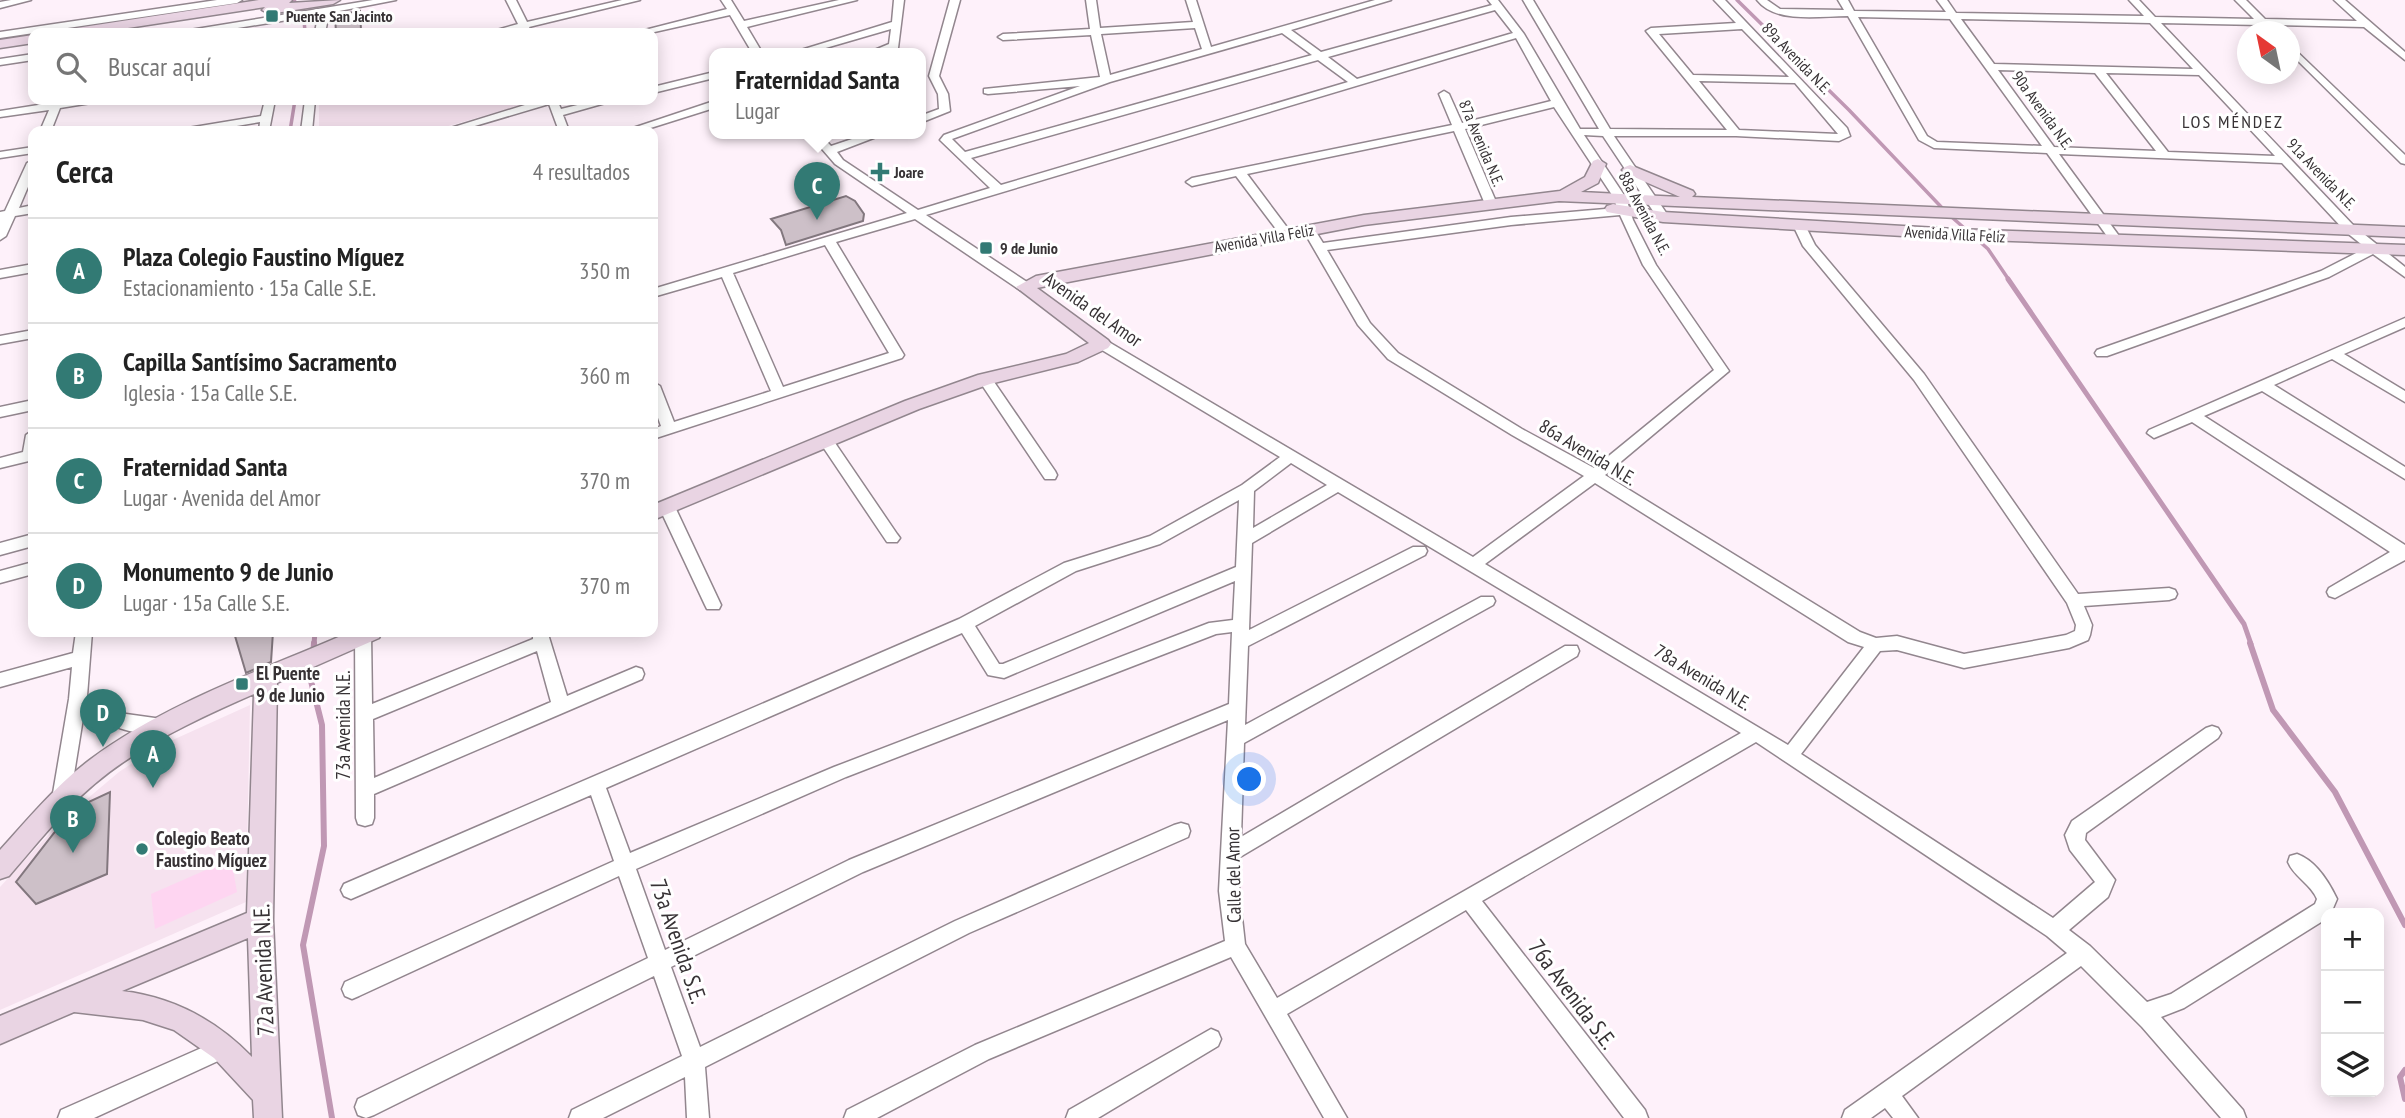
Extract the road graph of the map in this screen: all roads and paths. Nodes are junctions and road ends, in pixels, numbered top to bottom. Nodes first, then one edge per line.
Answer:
1 (26, 0) edge
2 (237, 0) edge
3 (391, 0) edge
4 (512, 0) edge
5 (635, 0) edge
6 (726, 0) edge
7 (852, 0) edge
8 (899, 0) edge
9 (955, 0) edge
10 (1091, 0) edge
11 (1191, 0) edge
12 (1384, 0) edge
13 (1546, 0) edge
14 (1719, 0) edge
15 (1762, 0) edge
16 (1843, 0) edge
17 (1942, 0) edge
18 (2134, 0) edge
19 (2240, 0) edge
20 (2339, 0) edge
21 (1530, 2) edge
22 (1495, 3) edge
23 (0, 5) edge
24 (320, 7) edge
25 (289, 10) edge
26 (733, 12) junction
27 (1851, 13) junction
28 (1952, 14) junction
29 (2151, 18) junction
30 (2262, 21) joint
31 (2300, 22) edge
32 (896, 24) junction
33 (1198, 24) junction
34 (2367, 24) junction
35 (741, 25) junction
36 (1743, 26) junction
37 (47, 28) edge
38 (118, 28) edge
39 (158, 28) edge
40 (212, 28) edge
41 (285, 28) edge
42 (320, 28) edge
43 (525, 28) edge
44 (533, 28) edge
45 (658, 29) edge
46 (1283, 29) junction
47 (28, 31) edge
48 (1095, 32) junction
49 (1520, 34) junction
50 (0, 35) edge
51 (1003, 37) dead end
52 (28, 40) edge
53 (0, 44) edge
54 (28, 48) edge
55 (754, 48) edge
56 (814, 48) edge
57 (888, 48) edge
58 (1207, 50) junction
59 (0, 52) edge
60 (1321, 56) junction
61 (2405, 57) edge
62 (28, 58) edge
63 (2300, 58) edge
64 (0, 62) edge
65 (1990, 67) junction
66 (2098, 70) junction
67 (2202, 72) junction
68 (709, 76) edge
69 (934, 76) junction
70 (926, 78) edge
71 (1692, 78) junction
72 (1106, 80) junction
73 (1798, 80) junction
74 (1356, 83) junction
75 (658, 89) edge
76 (988, 91) dead end
77 (1444, 94) dead end
78 (1558, 103) junction
79 (47, 105) edge
80 (56, 105) edge
81 (269, 105) edge
82 (310, 105) edge
83 (535, 105) edge
84 (554, 105) edge
85 (590, 105) edge
86 (709, 106) edge
87 (557, 113) junction
88 (0, 114) edge
89 (267, 118) junction
90 (926, 118) edge
91 (49, 126) edge
92 (218, 126) edge
93 (265, 126) edge
94 (307, 126) edge
95 (464, 126) edge
96 (562, 126) edge
97 (646, 126) edge
98 (1459, 127) junction
99 (1576, 132) junction
100 (1605, 132) junction
101 (1736, 133) junction
102 (818, 139) edge
103 (864, 139) edge
104 (28, 151) edge
105 (829, 151) junction
106 (2051, 151) junction
107 (0, 155) edge
108 (2165, 155) junction
109 (964, 156) junction
110 (2283, 160) junction
111 (2405, 161) edge
112 (1598, 164) junction
113 (1630, 170) junction
114 (28, 172) edge
115 (1239, 172) junction
116 (1192, 182) dead end
117 (999, 190) junction
118 (1559, 196) junction
119 (1649, 199) junction
120 (1712, 202) junction
121 (1498, 203) junction
122 (1622, 204) junction
123 (28, 210) edge
124 (5, 214) edge
125 (916, 214) junction
126 (1663, 217) junction
127 (2102, 220) junction
128 (1799, 225) junction
129 (2350, 229) junction
130 (1309, 230) junction
131 (2405, 232) edge
132 (1286, 234) junction
133 (0, 236) edge
134 (2116, 240) junction
135 (829, 241) junction
136 (1321, 247) junction
137 (2373, 249) junction
138 (2405, 250) edge
139 (28, 269) edge
140 (726, 272) junction
141 (2405, 273) edge
142 (0, 274) edge
143 (1025, 287) junction
144 (658, 292) edge
145 (2405, 322) edge
146 (28, 335) edge
147 (0, 340) edge
148 (1102, 344) junction
149 (2102, 353) dead end
150 (2333, 354) junction
151 (985, 379) junction
152 (2263, 384) junction
153 (779, 393) junction
154 (2405, 397) edge
155 (658, 399) edge
156 (28, 406) edge
157 (0, 412) edge
158 (2193, 416) junction
159 (669, 428) junction
160 (658, 432) edge
161 (2154, 433) dead end
162 (826, 441) junction
163 (28, 456) edge
164 (1290, 457) junction
165 (0, 463) edge
166 (2405, 474) edge
167 (1050, 475) dead end
168 (1594, 477) junction
169 (1338, 485) junction
170 (1247, 489) junction
171 (660, 510) edge
172 (892, 538) dead end
173 (1247, 539) junction
174 (28, 541) edge
175 (0, 549) edge
176 (1419, 551) dead end
177 (2404, 552) edge
178 (1473, 565) junction
179 (28, 569) edge
180 (1245, 570) junction
181 (0, 577) edge
182 (2335, 592) dead end
183 (2169, 594) dead end
184 (1487, 601) dead end
185 (2074, 601) junction
186 (713, 605) dead end
187 (965, 624) junction
188 (1242, 634) junction
189 (83, 637) edge
190 (357, 637) edge
191 (366, 637) edge
192 (541, 637) edge
193 (1875, 645) junction
194 (1571, 651) dead end
195 (80, 658) junction
196 (636, 674) dead end
197 (272, 675) junction
198 (0, 680) edge
199 (78, 699) junction
200 (561, 706) junction
201 (1238, 708) junction
202 (365, 715) junction
203 (162, 726) junction
204 (1756, 733) junction
205 (2212, 733) dead end
206 (1236, 739) junction
207 (1790, 755) junction
208 (596, 784) junction
209 (365, 790) junction
210 (61, 799) junction
211 (365, 818) dead end
212 (1181, 831) dead end
213 (1230, 853) junction
214 (2297, 862) dead end
215 (626, 864) junction
216 (0, 869) edge
217 (351, 890) dead end
218 (1469, 899) junction
219 (260, 920) junction
220 (2054, 930) junction
221 (1234, 946) junction
222 (2083, 953) junction
223 (660, 963) junction
224 (352, 989) dead end
225 (73, 999) junction
226 (1273, 1010) junction
227 (2145, 1013) junction
228 (0, 1030) edge
229 (1211, 1039) dead end
230 (224, 1048) junction
231 (694, 1060) junction
232 (1887, 1094) junction
233 (267, 1106) edge
234 (366, 1107) dead end
235 (69, 1118) edge
236 (580, 1118) edge
237 (698, 1118) edge
238 (855, 1118) edge
239 (1077, 1118) edge
240 (1336, 1118) edge
241 (1637, 1118) edge
242 (1853, 1118) edge
243 (1907, 1118) edge
244 (2235, 1118) edge

1 - 23 street
2 - 37 street
3 - 24 street
4 - 43 street
5 - 44 street
6 - 26 street
7 - 35 street
8 - 32 street
9 - 69 street
10 - 48 street
11 - 33 street
12 - 46 street
13 - 21 street
14 - 36 street, 89a Avenida N.E.
15 - 27 street
16 - 27 street
17 - 28 street, 90a Avenida N.E.
18 - 29 street, 91a Avenida N.E.
19 - 30 street
20 - 34 street
21 - 100 street, 88a Avenida N.E.
22 - 49 street, 88a Avenida N.E.
22 - 60 street
24 - 25 street
24 - 42 street
25 - 38 street
25 - 39 street
25 - 40 street
25 - 41 street
26 - 35 street
26 - 45 street
27 - 28 street
27 - 106 street
28 - 29 street
28 - 65 street, 90a Avenida N.E.
29 - 30 street
29 - 67 street, 91a Avenida N.E.
31 - 34 street
32 - 56 street
32 - 57 street
33 - 48 street
33 - 58 street
34 - 61 street
35 - 55 street
36 - 71 street
36 - 73 street, 89a Avenida N.E.
46 - 58 street
46 - 60 street
47 - 50 street
48 - 51 street
48 - 72 street
49 - 74 street
49 - 78 street, 88a Avenida N.E.
52 - 53 street
54 - 59 street
58 - 72 street
60 - 74 street
60 - 109 street
62 - 64 street
63 - 111 street
65 - 66 street
65 - 106 street, 90a Avenida N.E.
66 - 67 street
66 - 108 street
67 - 110 street, 91a Avenida N.E.
68 - 75 street
69 - 70 street
69 - 90 street
71 - 73 street
71 - 101 street
72 - 76 street
72 - 109 street
73 - 101 street, 89a Avenida N.E.
74 - 117 street
77 - 98 street, 87a Avenida N.E.
78 - 98 street
78 - 99 street, 88a Avenida N.E.
79 - 88 street
80 - 91 street
81 - 89 street
82 - 94 street
83 - 95 street
84 - 87 street
85 - 87 street
86 - 97 street
87 - 96 street
89 - 92 street
89 - 93 street
98 - 115 street
98 - 121 street, 87a Avenida N.E.
99 - 100 street
99 - 112 street, 88a Avenida N.E.
100 - 101 street
100 - 113 street, 88a Avenida N.E.
102 - 105 street, Avenida del Amor
103 - 105 street
104 - 107 street
105 - 125 street, Avenida del Amor
106 - 108 street
106 - 127 street, 90a Avenida N.E.
108 - 110 street
109 - 117 street
110 - 129 street, 91a Avenida N.E.
112 - 118 street
112 - 122 street, 88a Avenida N.E.
113 - 119 street, 88a Avenida N.E.
113 - 120 street
114 - 124 street
115 - 116 street
115 - 132 street
117 - 125 street
118 - 121 street, Avenida Villa Feliz
118 - 122 street, Avenida Villa Feliz
119 - 120 street, Avenida Villa Feliz
119 - 122 street, Avenida Villa Feliz
119 - 126 street, 88a Avenida N.E.
120 - 127 street, Avenida Villa Feliz
121 - 122 street, Avenida Villa Feliz
121 - 130 street, Avenida Villa Feliz
122 - 126 street, Avenida Villa Feliz
122 - 136 street
122 - 168 street, 88a Avenida N.E.
123 - 124 street
124 - 133 street
125 - 135 street
125 - 143 street, Avenida del Amor
126 - 128 street, Avenida Villa Feliz
127 - 129 street, Avenida Villa Feliz
127 - 134 street, 90a Avenida N.E.
128 - 134 street, Avenida Villa Feliz
128 - 185 street
129 - 131 street, Avenida Villa Feliz
129 - 137 street, 91a Avenida N.E.
130 - 132 street, Avenida Villa Feliz
130 - 136 street, 86a Avenida N.E.
132 - 143 street, Avenida Villa Feliz
134 - 137 street, Avenida Villa Feliz
135 - 140 street
135 - 153 street
136 - 168 street, 86a Avenida N.E.
137 - 138 street, Avenida Villa Feliz
137 - 141 street, 91a Avenida N.E.
137 - 149 street
139 - 142 street
140 - 144 street
140 - 153 street
143 - 148 street, Avenida del Amor
145 - 150 street
146 - 147 street
148 - 151 street
148 - 164 street, Avenida del Amor
150 - 152 street
150 - 154 street
151 - 162 street
151 - 167 street
152 - 158 street
152 - 166 street
153 - 159 street
155 - 159 street
156 - 157 street
158 - 161 street
158 - 177 street
159 - 160 street
162 - 171 street
162 - 172 street
163 - 165 street
164 - 169 street, 78a Avenida N.E.
164 - 170 street
168 - 178 street
168 - 193 street, 86a Avenida N.E.
169 - 173 street
169 - 178 street, 78a Avenida N.E.
170 - 173 street, Calle del Amor
170 - 187 street
171 - 186 street
173 - 180 street, Calle del Amor
174 - 175 street
176 - 188 street
177 - 182 street
178 - 204 street, 78a Avenida N.E.
179 - 181 street
180 - 187 street
180 - 188 street, Calle del Amor
183 - 185 street
184 - 206 street
185 - 193 street, 86a Avenida N.E.
187 - 208 street
188 - 201 street, Calle del Amor
188 - 215 street
189 - 195 street
190 - 197 street
191 - 202 street, 73a Avenida N.E.
192 - 200 street
192 - 202 street
193 - 207 street
194 - 213 street
195 - 198 street
195 - 199 street
196 - 200 street
197 - 203 street
197 - 219 street, 72a Avenida N.E.
199 - 203 street
199 - 210 street
200 - 209 street
201 - 206 street, Calle del Amor
201 - 223 street
202 - 209 street, 73a Avenida N.E.
203 - 210 street
204 - 207 street, 78a Avenida N.E.
204 - 218 street
205 - 220 street
206 - 213 street, Calle del Amor
207 - 220 street, 78a Avenida N.E.
208 - 215 street, 73a Avenida S.E.
208 - 217 street
209 - 211 street, 73a Avenida N.E.
210 - 216 street
212 - 231 street
213 - 221 street, Calle del Amor
214 - 227 street
215 - 223 street, 73a Avenida S.E.
215 - 224 street
218 - 226 street
218 - 241 street, 76a Avenida S.E.
219 - 225 street
219 - 233 street, 72a Avenida N.E.
220 - 222 street, 78a Avenida N.E.
221 - 226 street, Calle del Amor
221 - 238 street
222 - 227 street, 78a Avenida N.E.
222 - 232 street
223 - 231 street, 73a Avenida S.E.
223 - 234 street
225 - 228 street
225 - 230 street
226 - 240 street, Calle del Amor
227 - 244 street, 78a Avenida N.E.
229 - 239 street
230 - 233 street
230 - 235 street
231 - 236 street
231 - 237 street, 73a Avenida S.E.
232 - 242 street
232 - 243 street

